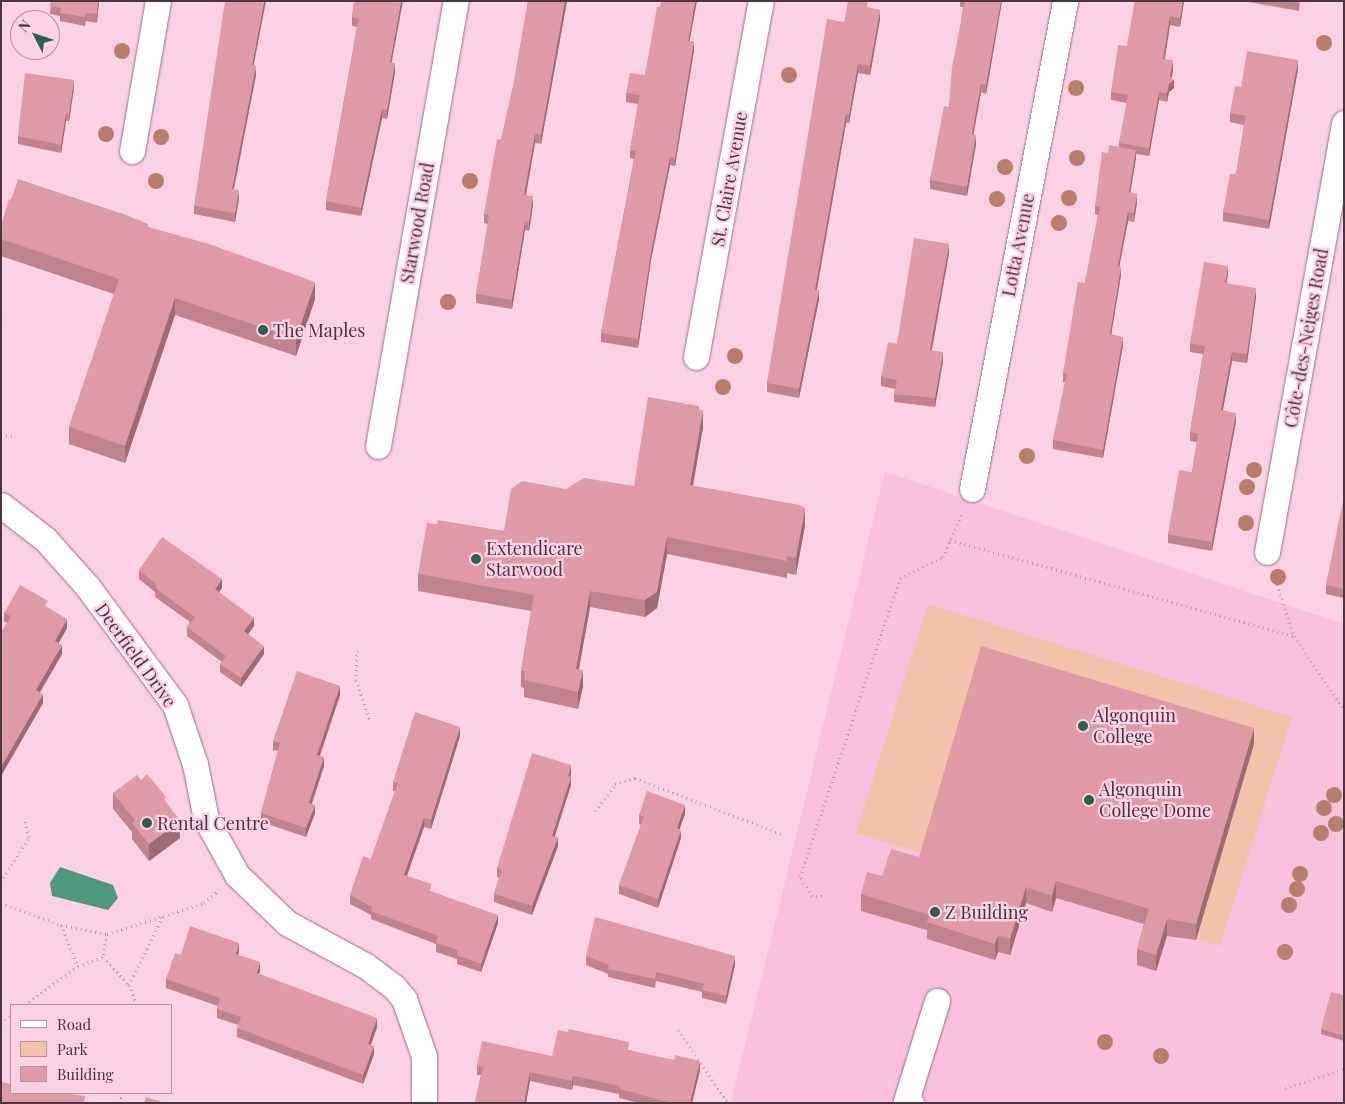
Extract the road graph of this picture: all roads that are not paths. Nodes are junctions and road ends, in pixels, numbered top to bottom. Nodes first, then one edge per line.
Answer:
1 (158, 1) edge
2 (456, 1) edge
3 (761, 1) edge
4 (1065, 1) edge
5 (1344, 123) edge
6 (132, 151) dead end
7 (696, 357) dead end
8 (378, 446) dead end
9 (972, 489) road end
10 (1, 505) edge
11 (1268, 552) road end
12 (937, 1000) dead end
13 (424, 1103) edge
14 (910, 1103) edge

1 - 6 street
2 - 8 street, Starwood Road
3 - 7 street, St. Claire Avenue
4 - 9 street, Lotta Avenue
5 - 11 street, Côte-des-Neiges Road
10 - 13 street, Deerfield Drive
12 - 14 street

